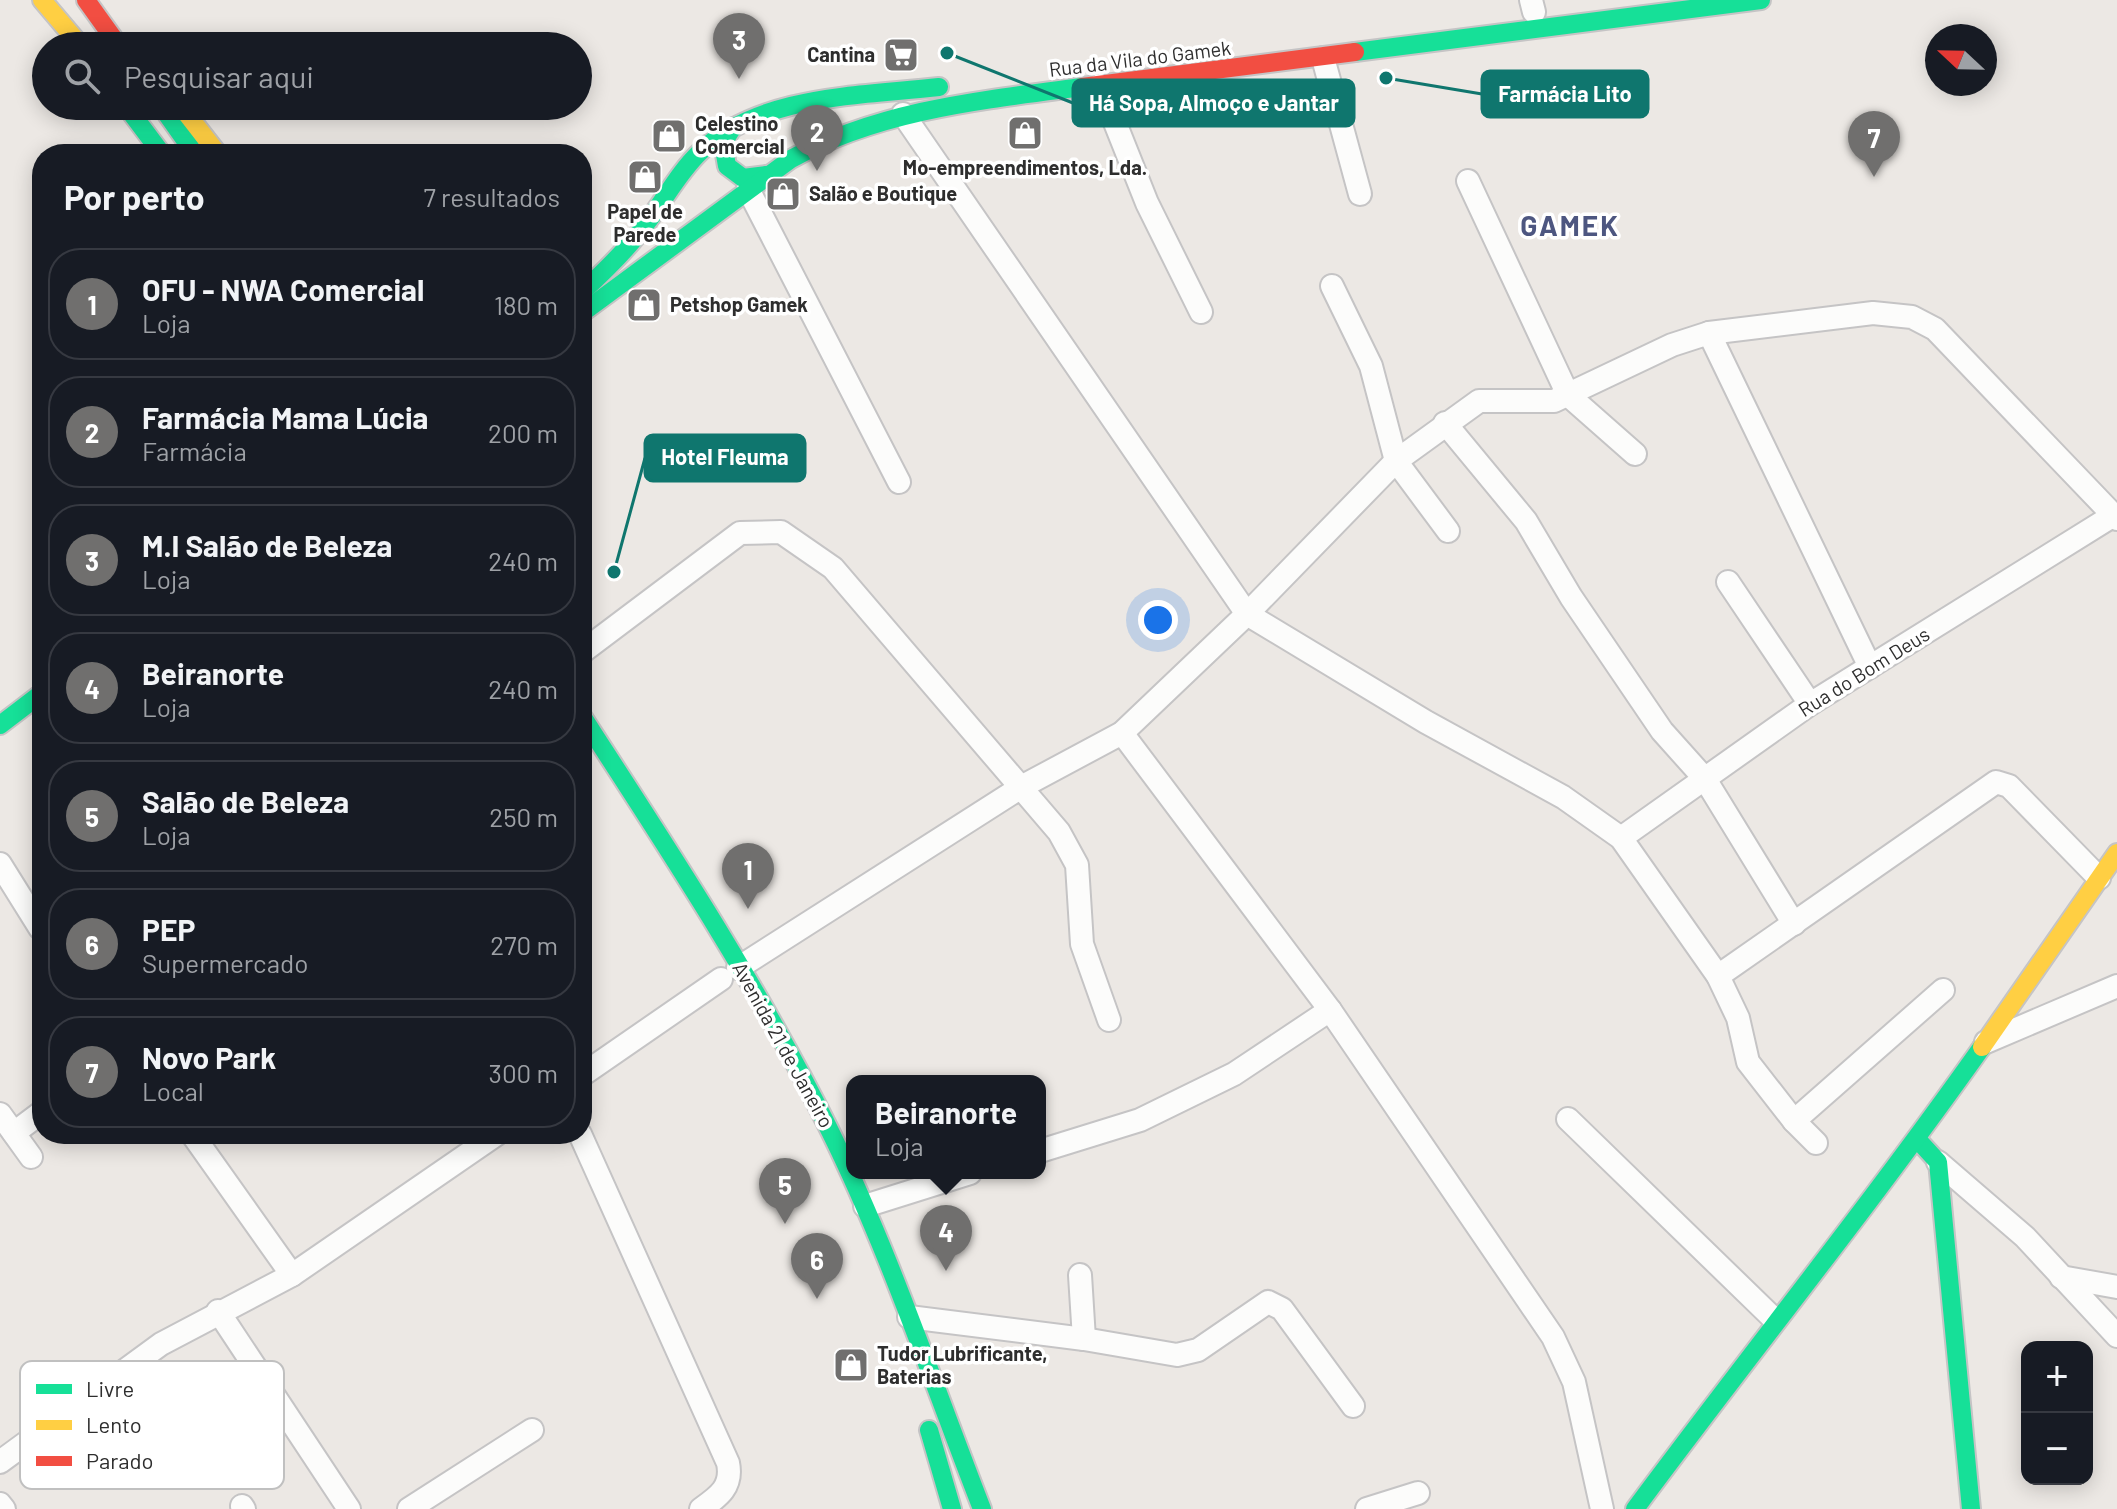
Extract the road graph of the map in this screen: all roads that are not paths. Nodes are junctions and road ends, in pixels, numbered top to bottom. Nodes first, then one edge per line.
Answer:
1 (42, 0) edge
2 (1633, 0) edge
3 (1761, 0) edge
4 (100, 3) edge
5 (1532, 6) edge
6 (69, 32) edge
7 (113, 32) edge
8 (122, 32) edge
9 (1323, 58) junction
10 (1100, 85) junction
11 (903, 114) junction
12 (136, 120) edge
13 (171, 120) edge
14 (192, 120) edge
15 (733, 127) junction
16 (154, 144) edge
17 (188, 144) edge
18 (210, 144) edge
19 (766, 175) junction
20 (1468, 181) dead end
21 (748, 189) junction
22 (1360, 194) dead end
23 (592, 282) edge
24 (1332, 286) dead end
25 (592, 306) edge
26 (1201, 312) dead end
27 (1709, 333) junction
28 (1568, 395) junction
29 (1445, 423) junction
30 (1635, 454) dead end
31 (1396, 461) junction
32 (899, 482) dead end
33 (2115, 517) edge
34 (1448, 531) dead end
35 (1728, 582) dead end
36 (1247, 614) junction
37 (592, 644) edge
38 (1870, 667) junction
39 (32, 701) edge
40 (1810, 704) junction
41 (0, 725) edge
42 (592, 731) edge
43 (1122, 733) junction
44 (1705, 779) junction
45 (1023, 786) junction
46 (1621, 838) junction
47 (2117, 853) edge
48 (0, 864) edge
49 (2099, 878) junction
50 (32, 915) edge
51 (1794, 924) junction
52 (725, 976) junction
53 (1718, 976) junction
54 (2117, 986) edge
55 (1943, 990) dead end
56 (1330, 1010) junction
57 (1109, 1020) dead end
58 (1981, 1044) junction
59 (592, 1068) edge
60 (0, 1114) edge
61 (1568, 1119) dead end
62 (32, 1120) edge
63 (1794, 1121) junction
64 (14, 1133) junction
65 (1917, 1139) junction
66 (1816, 1143) dead end
67 (199, 1144) edge
68 (482, 1144) edge
69 (584, 1144) edge
70 (1046, 1149) edge
71 (31, 1157) dead end
72 (1938, 1162) junction
73 (846, 1167) edge
74 (852, 1179) edge
75 (951, 1179) edge
76 (865, 1206) junction
77 (292, 1275) junction
78 (1080, 1275) dead end
79 (2061, 1277) junction
80 (2117, 1287) edge
81 (218, 1311) junction
82 (909, 1317) junction
83 (1775, 1320) junction
84 (2117, 1336) edge
85 (1084, 1339) junction
86 (138, 1361) edge
87 (251, 1361) edge
88 (1353, 1406) dead end
89 (922, 1409) dead end
90 (284, 1411) edge
91 (532, 1430) dead end
92 (20, 1447) edge
93 (0, 1462) edge
94 (1418, 1493) dead end
95 (0, 1504) edge
96 (4, 1509) edge
97 (349, 1509) edge
98 (409, 1509) edge
99 (701, 1509) edge
100 (952, 1509) edge
101 (982, 1509) edge
102 (1367, 1509) edge
103 (1602, 1509) edge
104 (1635, 1509) edge
105 (1971, 1509) edge

1 - 6 main road
2 - 5 main road, Rua da Vila do Gamek
3 - 9 main road, Rua da Vila do Gamek
4 - 7 main road
4 - 8 main road
5 - 15 main road, Rua da Vila do Gamek
9 - 10 main road, Rua da Vila do Gamek
9 - 22 street
10 - 11 main road, Rua da Vila do Gamek
10 - 26 street
11 - 19 main road, Rua da Vila do Gamek
11 - 36 street
12 - 16 main road
13 - 17 main road
14 - 18 main road
15 - 19 main road
15 - 23 main road, Rua da Vila do Gamek
19 - 21 main road, Rua da Vila do Gamek
20 - 28 street
21 - 25 main road, Rua da Vila do Gamek
21 - 32 street
24 - 31 street
27 - 28 street
27 - 33 street
27 - 38 street
28 - 29 street
28 - 30 street
29 - 31 street
29 - 44 street
31 - 34 street
31 - 36 street
33 - 38 street, Rua do Bom Deus
35 - 40 street
36 - 43 street
36 - 46 street
37 - 45 street
38 - 40 street, Rua do Bom Deus
39 - 41 main road
40 - 44 street, Rua do Bom Deus
42 - 52 main road, Avenida 21 de Janeiro
43 - 45 street
43 - 56 street
44 - 46 street, Rua do Bom Deus
44 - 51 street
45 - 52 street
45 - 57 street
46 - 53 street
47 - 49 main road
48 - 50 street
49 - 51 street
49 - 58 main road
51 - 53 street
52 - 59 street
52 - 73 main road, Avenida 21 de Janeiro
53 - 63 street
54 - 58 street
55 - 63 street
56 - 70 street
56 - 103 street
58 - 65 main road
60 - 64 street
61 - 83 street
62 - 64 street
63 - 66 street
64 - 71 street
65 - 72 main road
65 - 83 main road
67 - 77 street
68 - 77 street
69 - 99 street
72 - 79 street
72 - 105 main road
74 - 76 main road, Avenida 21 de Janeiro
75 - 76 street
76 - 82 main road, Avenida 21 de Janeiro
77 - 81 street
78 - 85 street
79 - 80 street
79 - 84 street
81 - 86 street
81 - 87 street
82 - 85 street
82 - 101 main road, Avenida 21 de Janeiro
83 - 104 main road
85 - 88 street
89 - 100 main road
90 - 97 street
91 - 98 street
92 - 93 street
94 - 102 street
95 - 96 street

